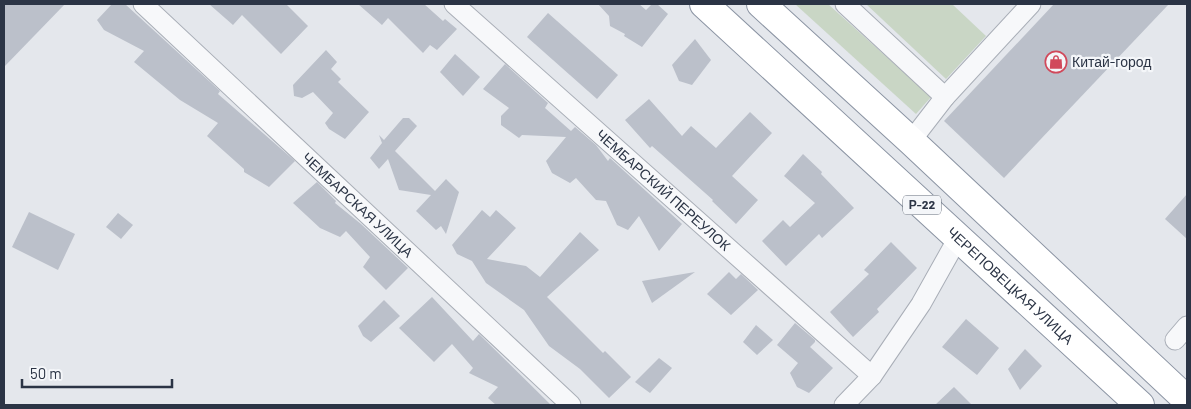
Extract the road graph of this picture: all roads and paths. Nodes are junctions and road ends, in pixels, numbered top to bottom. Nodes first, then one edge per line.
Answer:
1 (143, 4) edge
2 (454, 4) edge
3 (704, 4) edge
4 (761, 4) edge
5 (845, 4) edge
6 (1031, 4) edge
7 (945, 97) junction
8 (911, 141) junction
9 (958, 238) junction
10 (1187, 326) edge
11 (1175, 340) dead end
12 (872, 376) junction
13 (1187, 400) edge
14 (1126, 401) edge
15 (572, 405) edge
16 (844, 405) edge

1 - 15 street, ЧЕМБАРСКАЯ УЛИЦА
2 - 12 street, ЧЕМБАРСКИЙ ПЕРЕУЛОК
3 - 9 highway, ЧЕРЕПОВЕЦКАЯ УЛИЦА / Р-22
4 - 8 highway, Р-22
5 - 7 street
6 - 7 street
7 - 8 street
8 - 13 highway, Р-22
9 - 12 street
9 - 14 highway, ЧЕРЕПОВЕЦКАЯ УЛИЦА / Р-22
10 - 11 street
12 - 16 street

